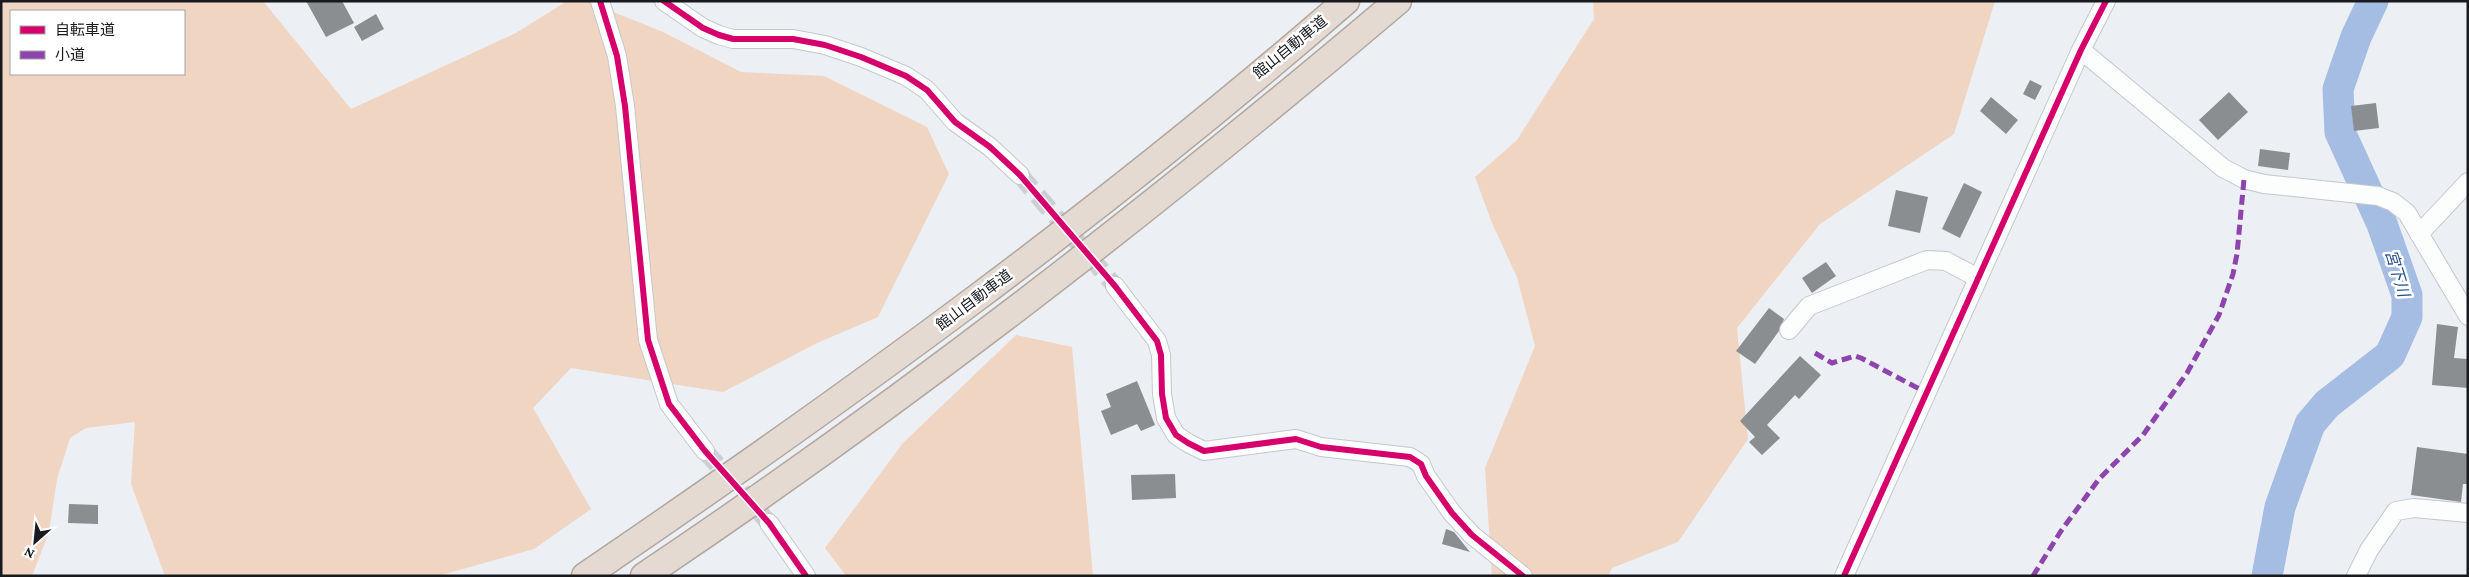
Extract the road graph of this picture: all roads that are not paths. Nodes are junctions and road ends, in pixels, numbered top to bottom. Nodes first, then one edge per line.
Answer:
1 (600, 1) edge
2 (664, 1) edge
3 (1346, 1) edge
4 (1398, 1) edge
5 (2106, 1) edge
6 (2081, 50) junction
7 (1020, 175) tunnel mouth
8 (2468, 182) edge
9 (2419, 234) junction
10 (1978, 278) junction
11 (1115, 286) tunnel mouth
12 (2468, 316) edge
13 (1789, 330) dead end
14 (705, 452) tunnel mouth
15 (2468, 513) edge
16 (770, 523) tunnel mouth
17 (585, 576) edge
18 (644, 576) edge
19 (806, 576) edge
20 (1523, 576) edge
21 (1844, 576) edge
22 (2356, 576) edge

1 - 14 street
2 - 7 street
3 - 17 highway, 館山自動車道
4 - 18 highway
5 - 6 street
6 - 9 street
6 - 10 street
8 - 9 street
9 - 12 street
10 - 13 street
10 - 21 street
11 - 20 street
15 - 22 street
16 - 19 street

